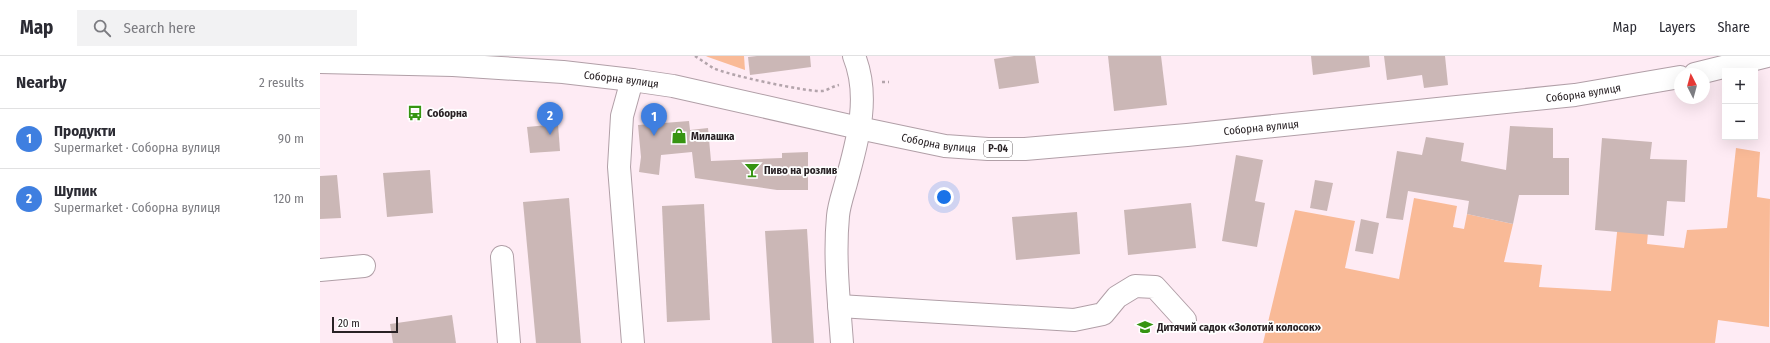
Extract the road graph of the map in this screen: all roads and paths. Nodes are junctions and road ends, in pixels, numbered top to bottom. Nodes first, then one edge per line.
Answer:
1 (695, 56) edge
2 (854, 56) edge
3 (1767, 56) edge
4 (320, 62) edge
5 (1710, 70) edge
6 (1674, 78) edge
7 (632, 80) junction
8 (889, 82) dead end
9 (862, 83) junction
10 (859, 128) junction
11 (502, 257) dead end
12 (364, 266) dead end
13 (320, 270) edge
14 (839, 306) junction
15 (1185, 320) dead end
16 (508, 343) edge
17 (632, 343) edge
18 (842, 343) edge

1 - 9 path
2 - 9 main road
3 - 5 main road
4 - 7 main road, Соборна вулиця / Р-04
6 - 10 main road, Соборна вулиця / Р-04
7 - 10 main road, Соборна вулиця / Р-04
7 - 17 main road
8 - 9 path
9 - 10 main road
10 - 14 main road
11 - 16 main road
12 - 13 main road
14 - 15 main road
14 - 18 main road

